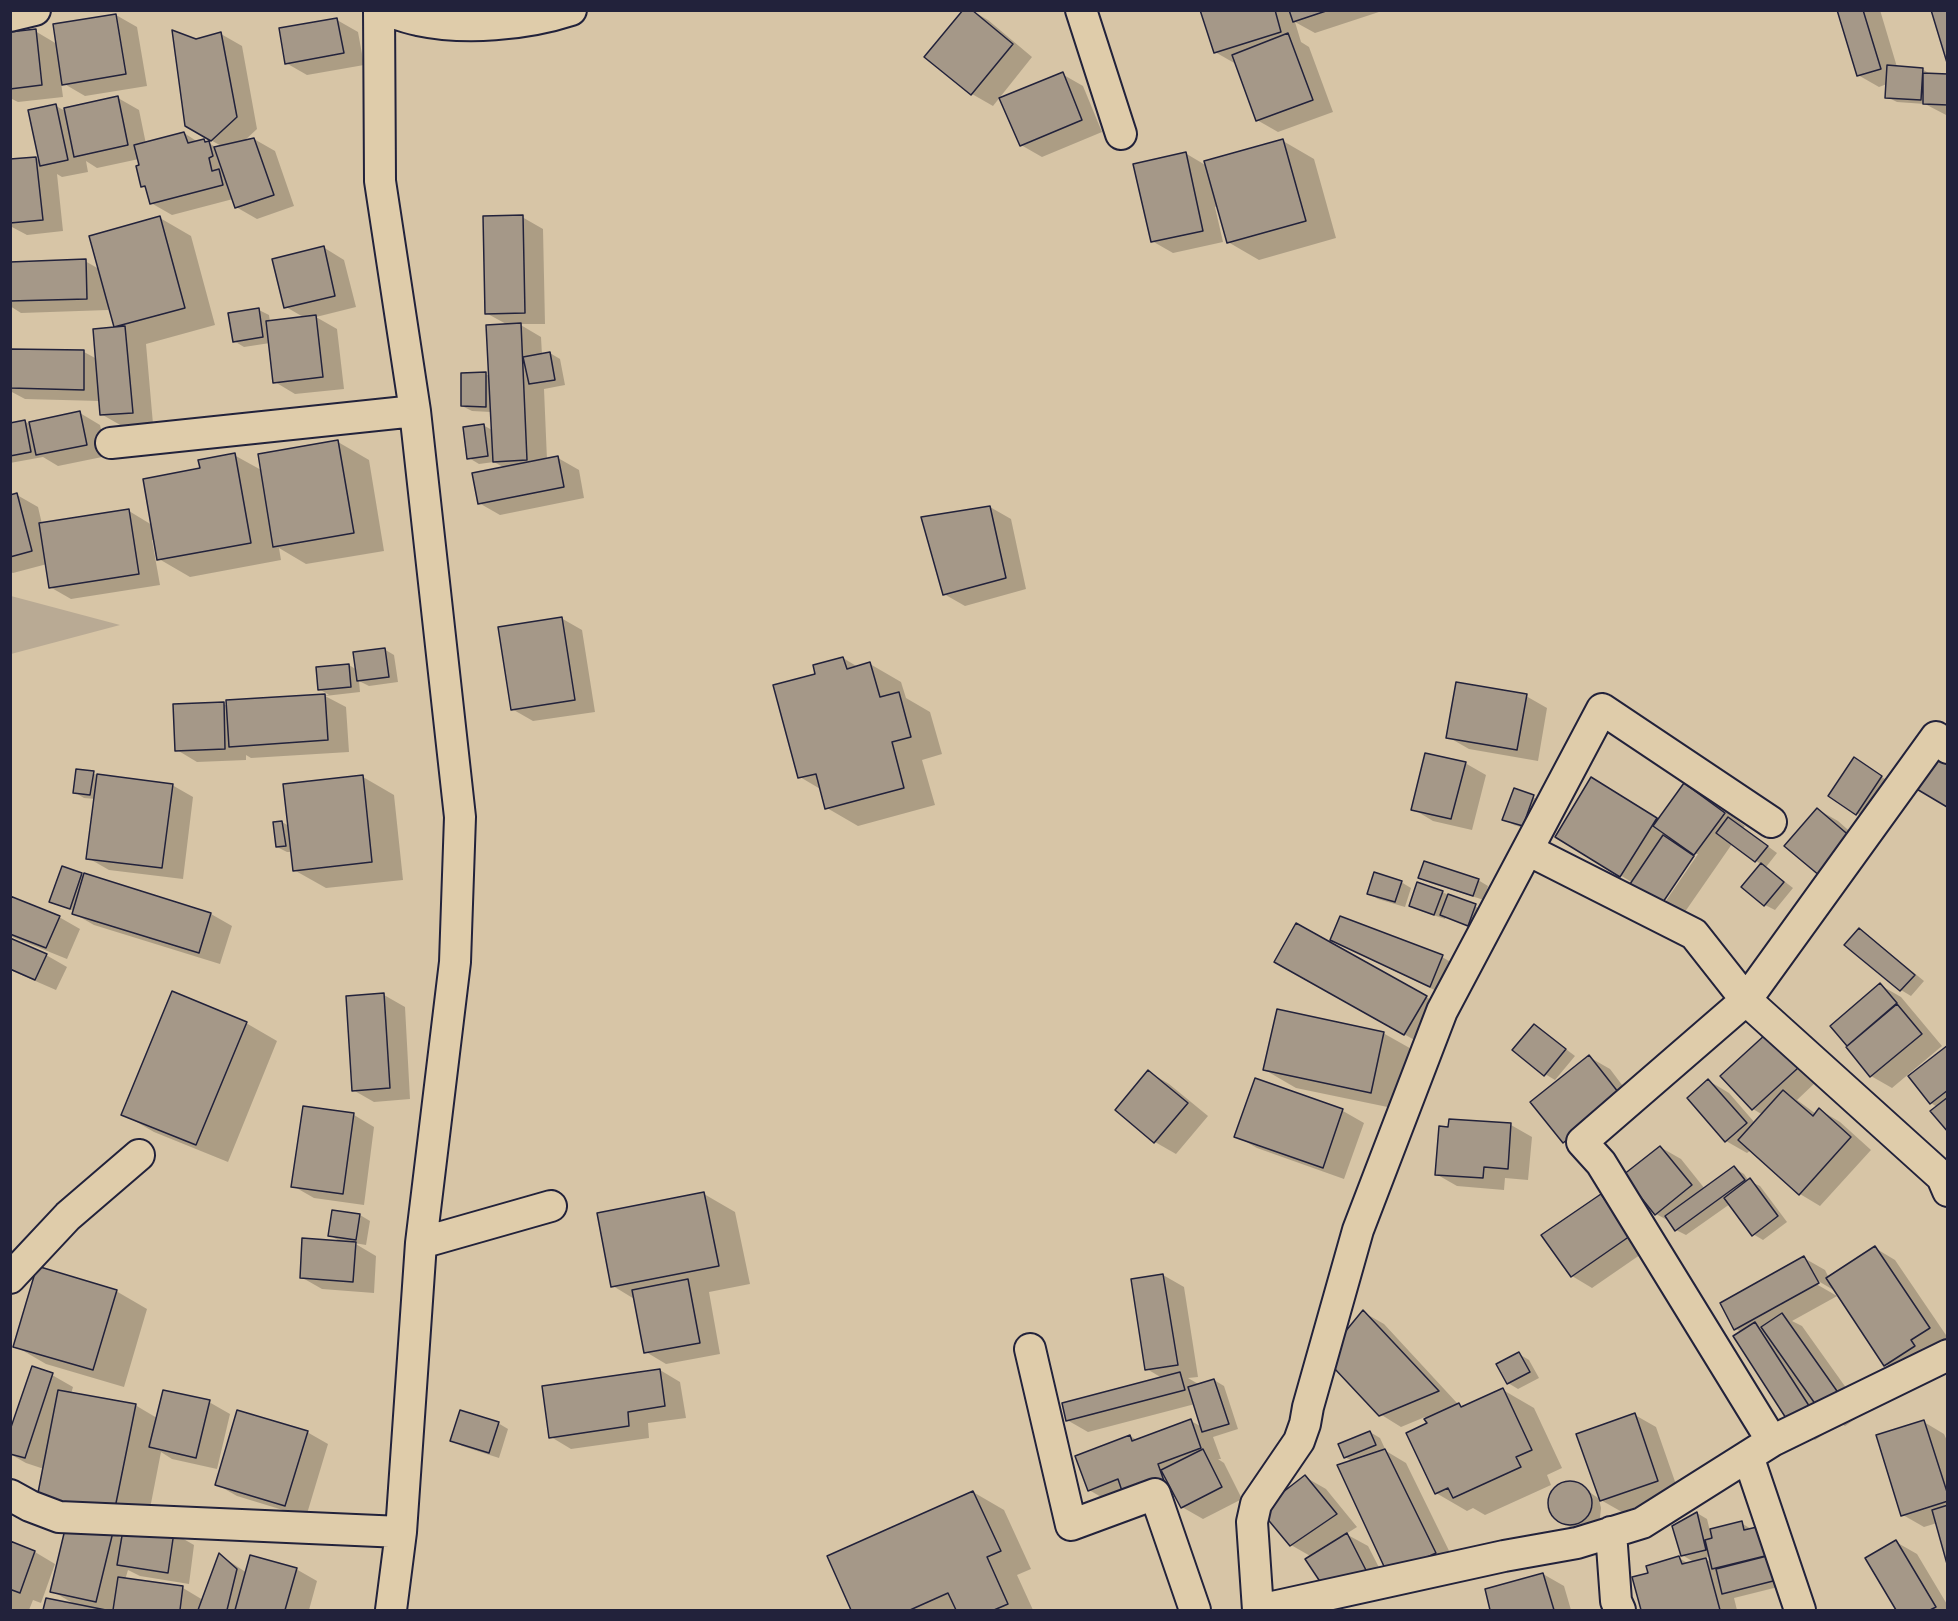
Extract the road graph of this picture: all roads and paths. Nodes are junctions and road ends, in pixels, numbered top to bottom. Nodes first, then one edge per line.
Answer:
1 (34, 10) edge
2 (379, 10) edge
3 (386, 10) edge
4 (572, 10) edge
5 (1081, 10) edge
6 (10, 16) edge
7 (1121, 134) dead end
8 (415, 411) junction
9 (111, 443) dead end
10 (1947, 748) edge
11 (1771, 822) dead end
12 (1528, 850) junction
13 (1746, 1000) junction
14 (139, 1155) dead end
15 (1942, 1171) edge
16 (551, 1206) dead end
17 (421, 1243) junction
18 (10, 1278) edge
19 (1030, 1349) dead end
20 (1947, 1355) edge
21 (1760, 1448) junction
22 (10, 1495) edge
23 (401, 1532) junction
24 (1611, 1532) junction
25 (392, 1611) edge
26 (1195, 1611) edge
27 (1258, 1611) edge
28 (1620, 1611) edge
29 (1800, 1611) edge

1 - 6 street
2 - 8 street
3 - 4 street
5 - 7 street
8 - 9 street
8 - 17 street
10 - 13 street
11 - 12 street
12 - 13 street
12 - 27 street
13 - 15 street
13 - 21 street
14 - 18 street
16 - 17 street
17 - 23 street
19 - 26 street
20 - 21 street
21 - 24 street
21 - 29 street
22 - 23 street
23 - 25 street
24 - 27 street
24 - 28 street

